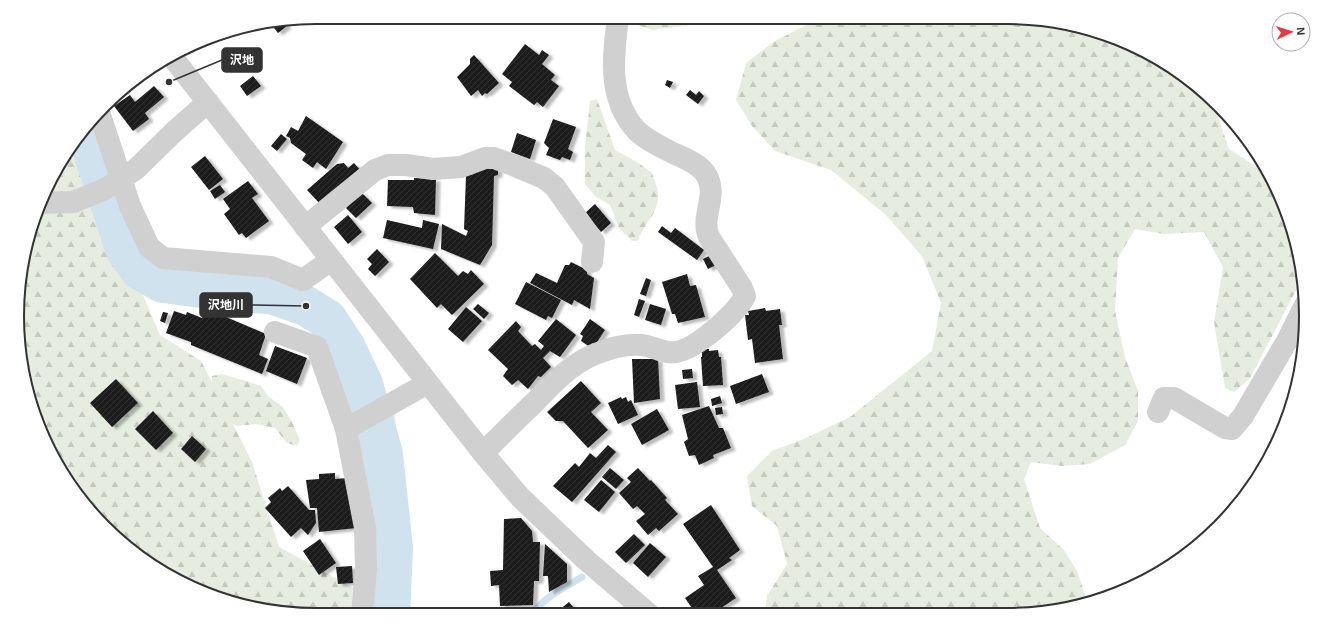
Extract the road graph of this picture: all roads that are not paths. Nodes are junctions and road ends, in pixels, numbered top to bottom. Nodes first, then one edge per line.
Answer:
1 (617, 24) edge
2 (175, 60) edge
3 (208, 102) junction
4 (101, 118) edge
5 (47, 203) edge
6 (306, 227) junction
7 (331, 260) junction
8 (592, 262) dead end
9 (1299, 317) edge
10 (275, 332) dead end
11 (428, 383) junction
12 (1158, 412) dead end
13 (346, 429) junction
14 (483, 453) junction
15 (363, 608) edge
16 (642, 608) edge

1 - 14 street
2 - 3 street
3 - 5 street
3 - 6 street
4 - 7 street
6 - 7 street
6 - 8 street
7 - 11 street
9 - 12 street
10 - 13 street
11 - 13 street
11 - 14 street
13 - 15 street
14 - 16 street

